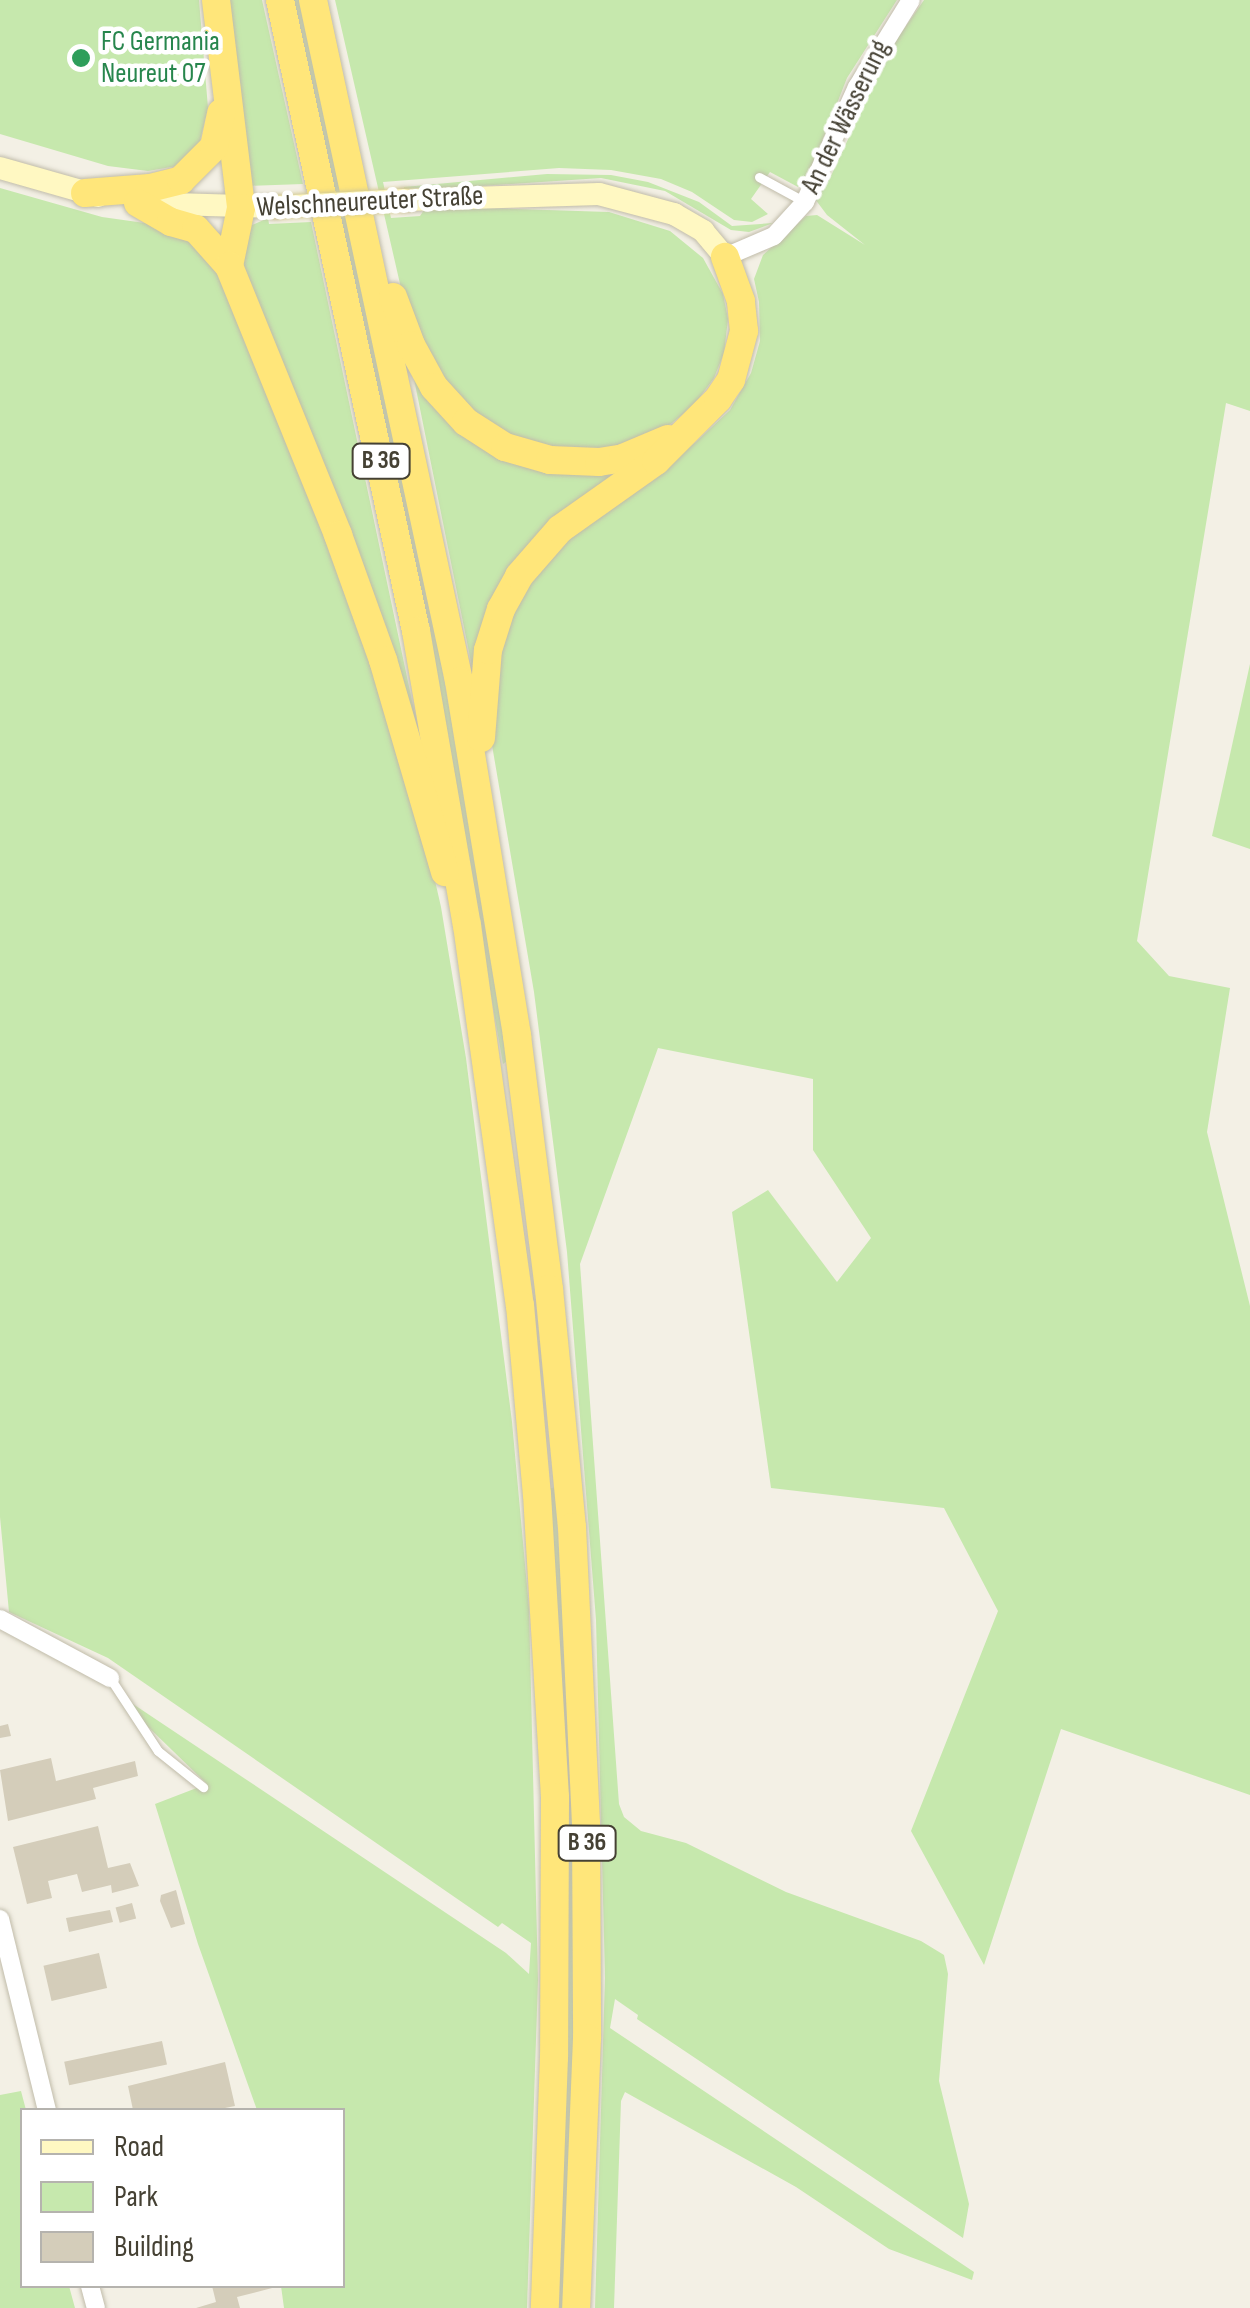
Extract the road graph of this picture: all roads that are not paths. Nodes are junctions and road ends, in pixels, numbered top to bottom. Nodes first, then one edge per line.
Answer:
1 (216, 0) edge
2 (280, 0) edge
3 (313, 0) edge
4 (911, 0) edge
5 (224, 87) junction
6 (0, 168) edge
7 (759, 177) dead end
8 (85, 193) junction
9 (805, 202) junction
10 (138, 203) junction
11 (241, 208) junction
12 (368, 254) junction
13 (724, 257) junction
14 (229, 266) junction
15 (683, 433) junction
16 (477, 784) junction
17 (467, 925) junction
18 (0, 1618) edge
19 (110, 1678) joint
20 (203, 1786) dead end
21 (0, 1920) edge
22 (3, 1942) edge
23 (46, 2108) edge
24 (545, 2308) edge
25 (576, 2308) edge

1 - 5 highway
2 - 17 highway, B 36
3 - 12 highway, B 36
4 - 9 street, An der Wässerung
5 - 8 highway
5 - 11 highway
6 - 8 main road, Welschneureuter Straße
7 - 9 lane
8 - 10 main road, Welschneureuter Straße
9 - 13 street, An der Wässerung
10 - 11 main road, Welschneureuter Straße
10 - 14 highway, B 36
11 - 13 main road, Welschneureuter Straße, bridge
11 - 14 highway
12 - 15 highway
12 - 16 highway, B 36
13 - 15 highway
14 - 17 highway, B 36
15 - 16 highway, B 36
16 - 25 highway, B 36
17 - 24 highway, B 36
18 - 19 street
19 - 20 lane
21 - 22 street
22 - 23 street

